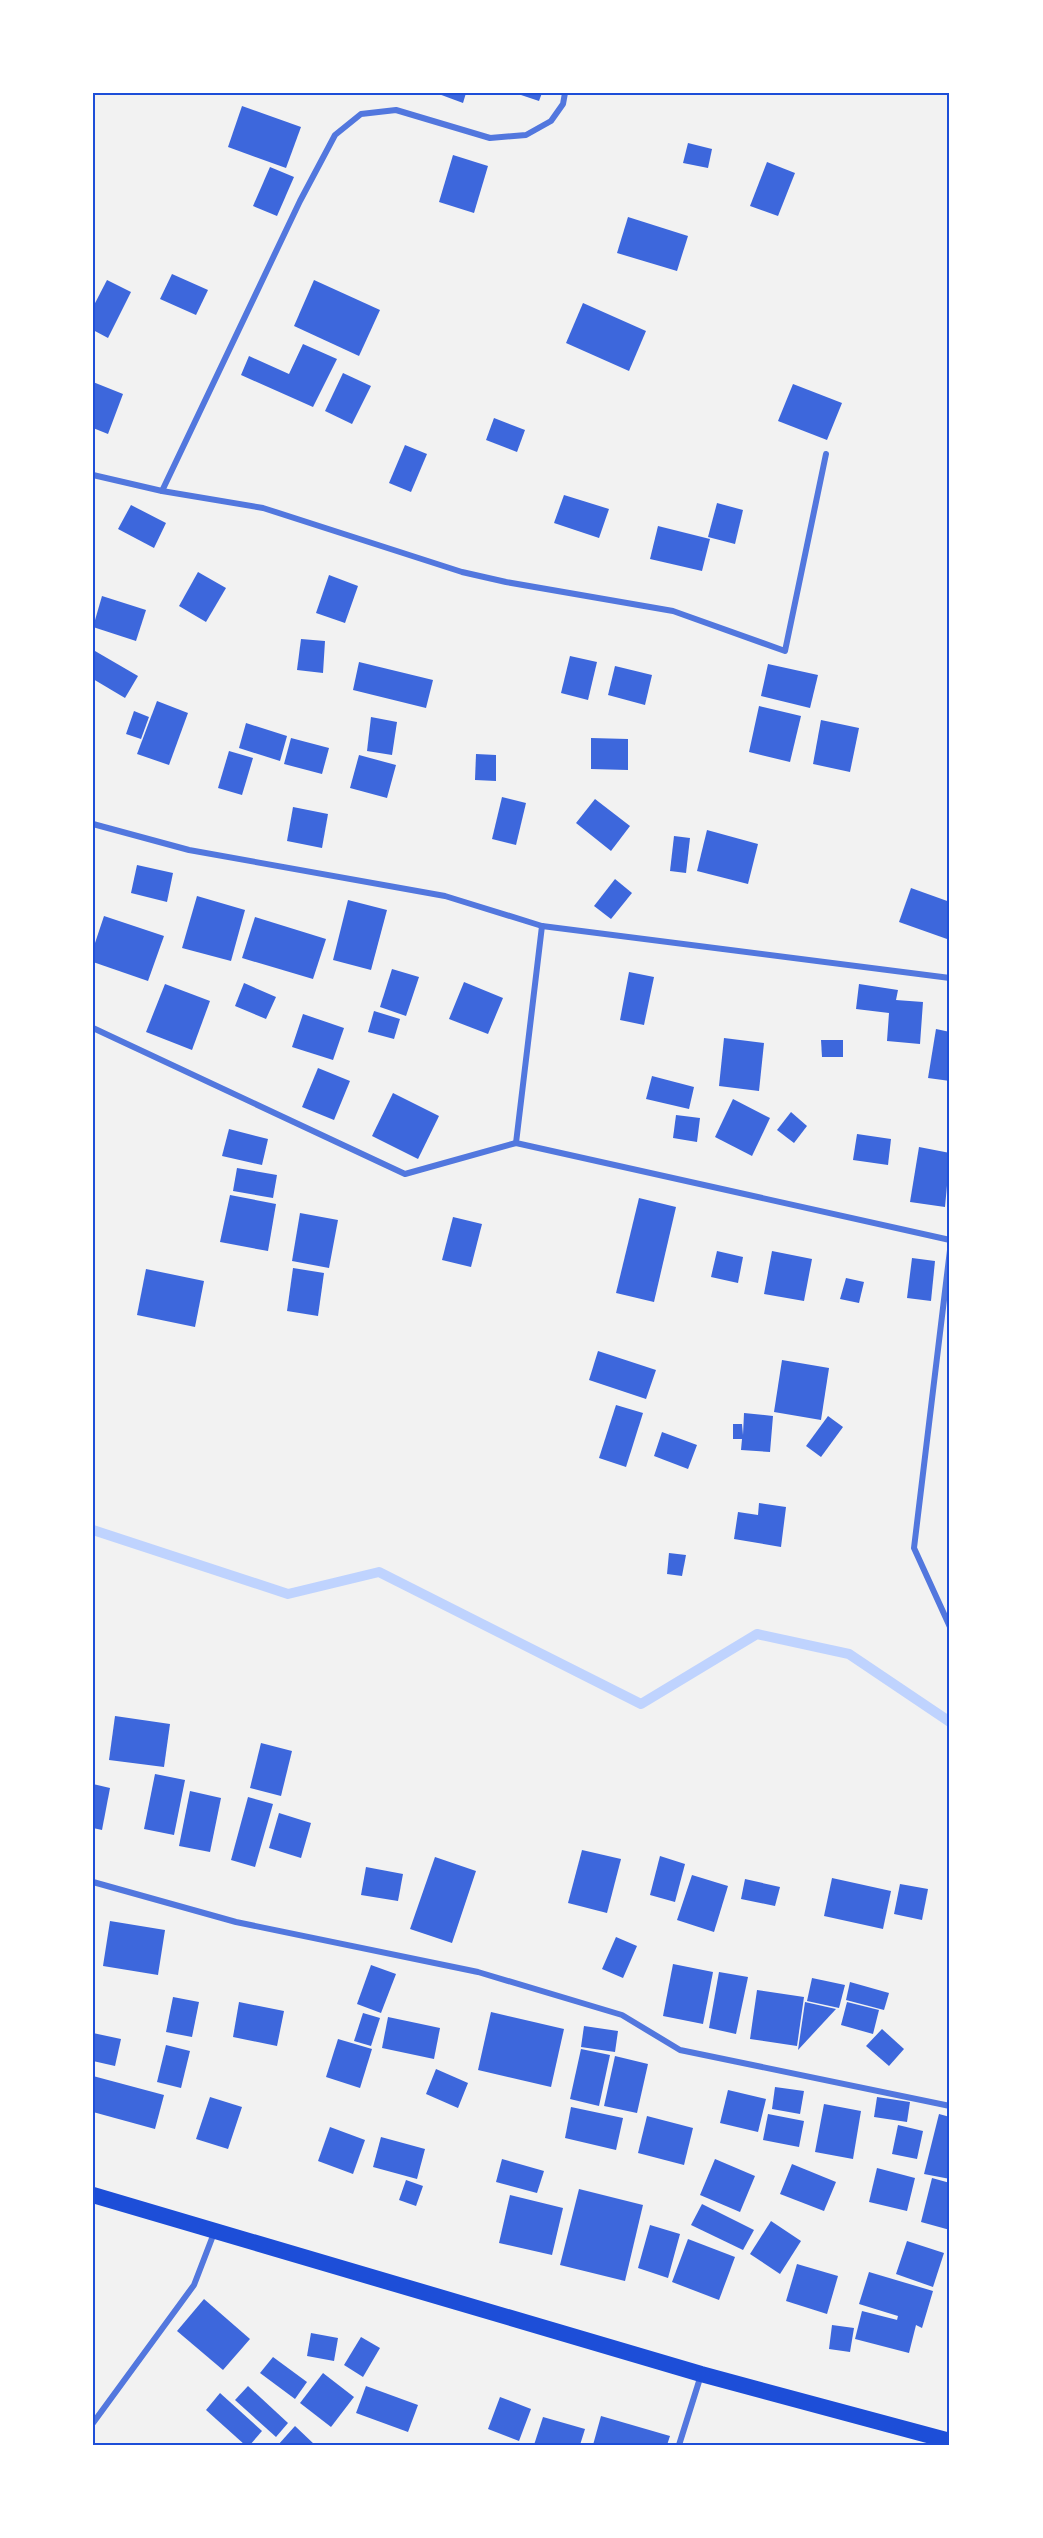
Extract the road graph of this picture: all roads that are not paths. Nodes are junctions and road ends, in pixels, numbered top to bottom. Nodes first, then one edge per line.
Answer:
1 (565, 93) edge
2 (826, 454) dead end
3 (93, 475) edge
4 (162, 491) junction
5 (93, 824) edge
6 (542, 926) junction
7 (950, 978) edge
8 (93, 1028) edge
9 (516, 1143) junction
10 (950, 1240) edge
11 (950, 1250) edge
12 (950, 1627) edge
13 (93, 1882) edge
14 (950, 2106) edge
15 (93, 2195) edge
16 (215, 2233) junction
17 (701, 2374) junction
18 (93, 2423) edge
19 (950, 2441) edge
20 (679, 2445) edge

1 - 4 street
2 - 4 street
3 - 4 street
5 - 6 street
6 - 7 street
6 - 9 street
8 - 9 street
9 - 10 street
11 - 12 street
13 - 14 street
15 - 16 highway
16 - 17 highway
16 - 18 street
17 - 19 highway
17 - 20 street

